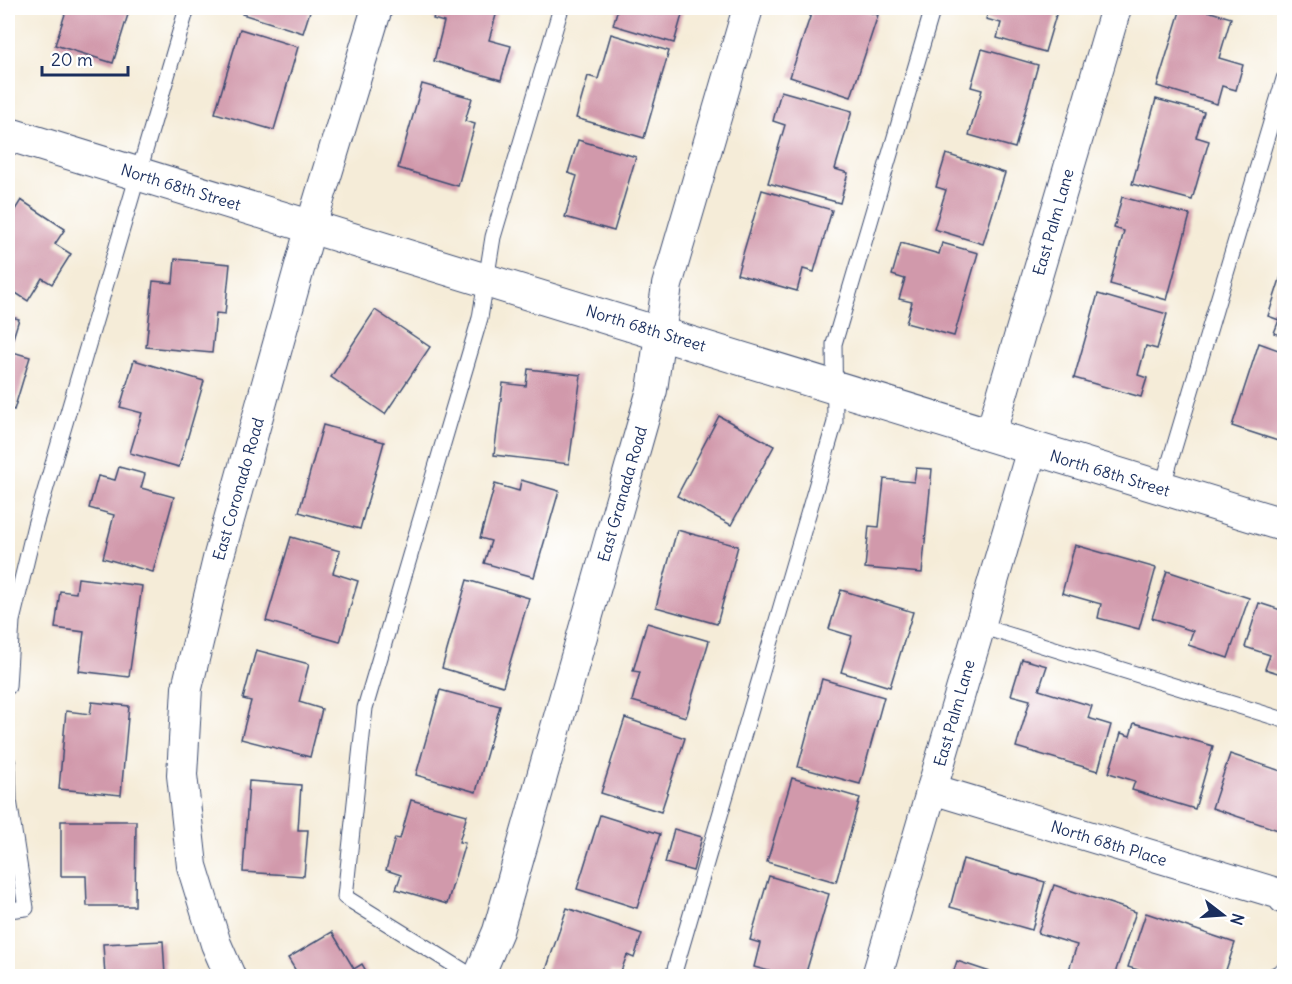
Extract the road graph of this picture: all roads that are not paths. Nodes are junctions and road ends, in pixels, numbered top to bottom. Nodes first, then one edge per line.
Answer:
1 (186, 8) edge
2 (377, 8) edge
3 (561, 8) edge
4 (748, 8) edge
5 (933, 8) edge
6 (1116, 8) edge
7 (1284, 79) edge
8 (8, 134) edge
9 (136, 174) junction
10 (311, 226) junction
11 (486, 279) junction
12 (660, 332) junction
13 (834, 385) junction
14 (990, 436) junction
15 (1032, 449) junction
16 (1162, 488) junction
17 (1284, 525) edge
18 (980, 626) junction
19 (8, 687) edge
20 (1284, 720) edge
21 (8, 763) edge
22 (932, 789) junction
23 (1284, 898) edge
24 (8, 909) edge
25 (1284, 970) edge
26 (230, 976) edge
27 (472, 976) edge
28 (479, 976) edge
29 (673, 976) edge
30 (877, 976) edge
31 (1273, 976) edge

1 - 9 lane
2 - 10 street, East Coronado Road
3 - 11 lane
4 - 12 street, East Granada Road
5 - 13 lane
6 - 14 street, East Palm Lane
7 - 16 lane
8 - 9 street, North 68th Street
9 - 10 street, North 68th Street
9 - 19 lane
10 - 11 street, North 68th Street
10 - 26 street, East Coronado Road
11 - 12 street, North 68th Street
11 - 27 lane
12 - 13 street, North 68th Street
12 - 28 street, East Granada Road
13 - 14 street, North 68th Street
13 - 29 lane
14 - 15 street, North 68th Street
15 - 16 street, North 68th Street
15 - 18 street, East Palm Lane
16 - 17 street, North 68th Street
18 - 20 lane
18 - 22 street, East Palm Lane
21 - 24 lane
22 - 23 street, North 68th Place
22 - 30 street, East Palm Lane
25 - 31 lane

